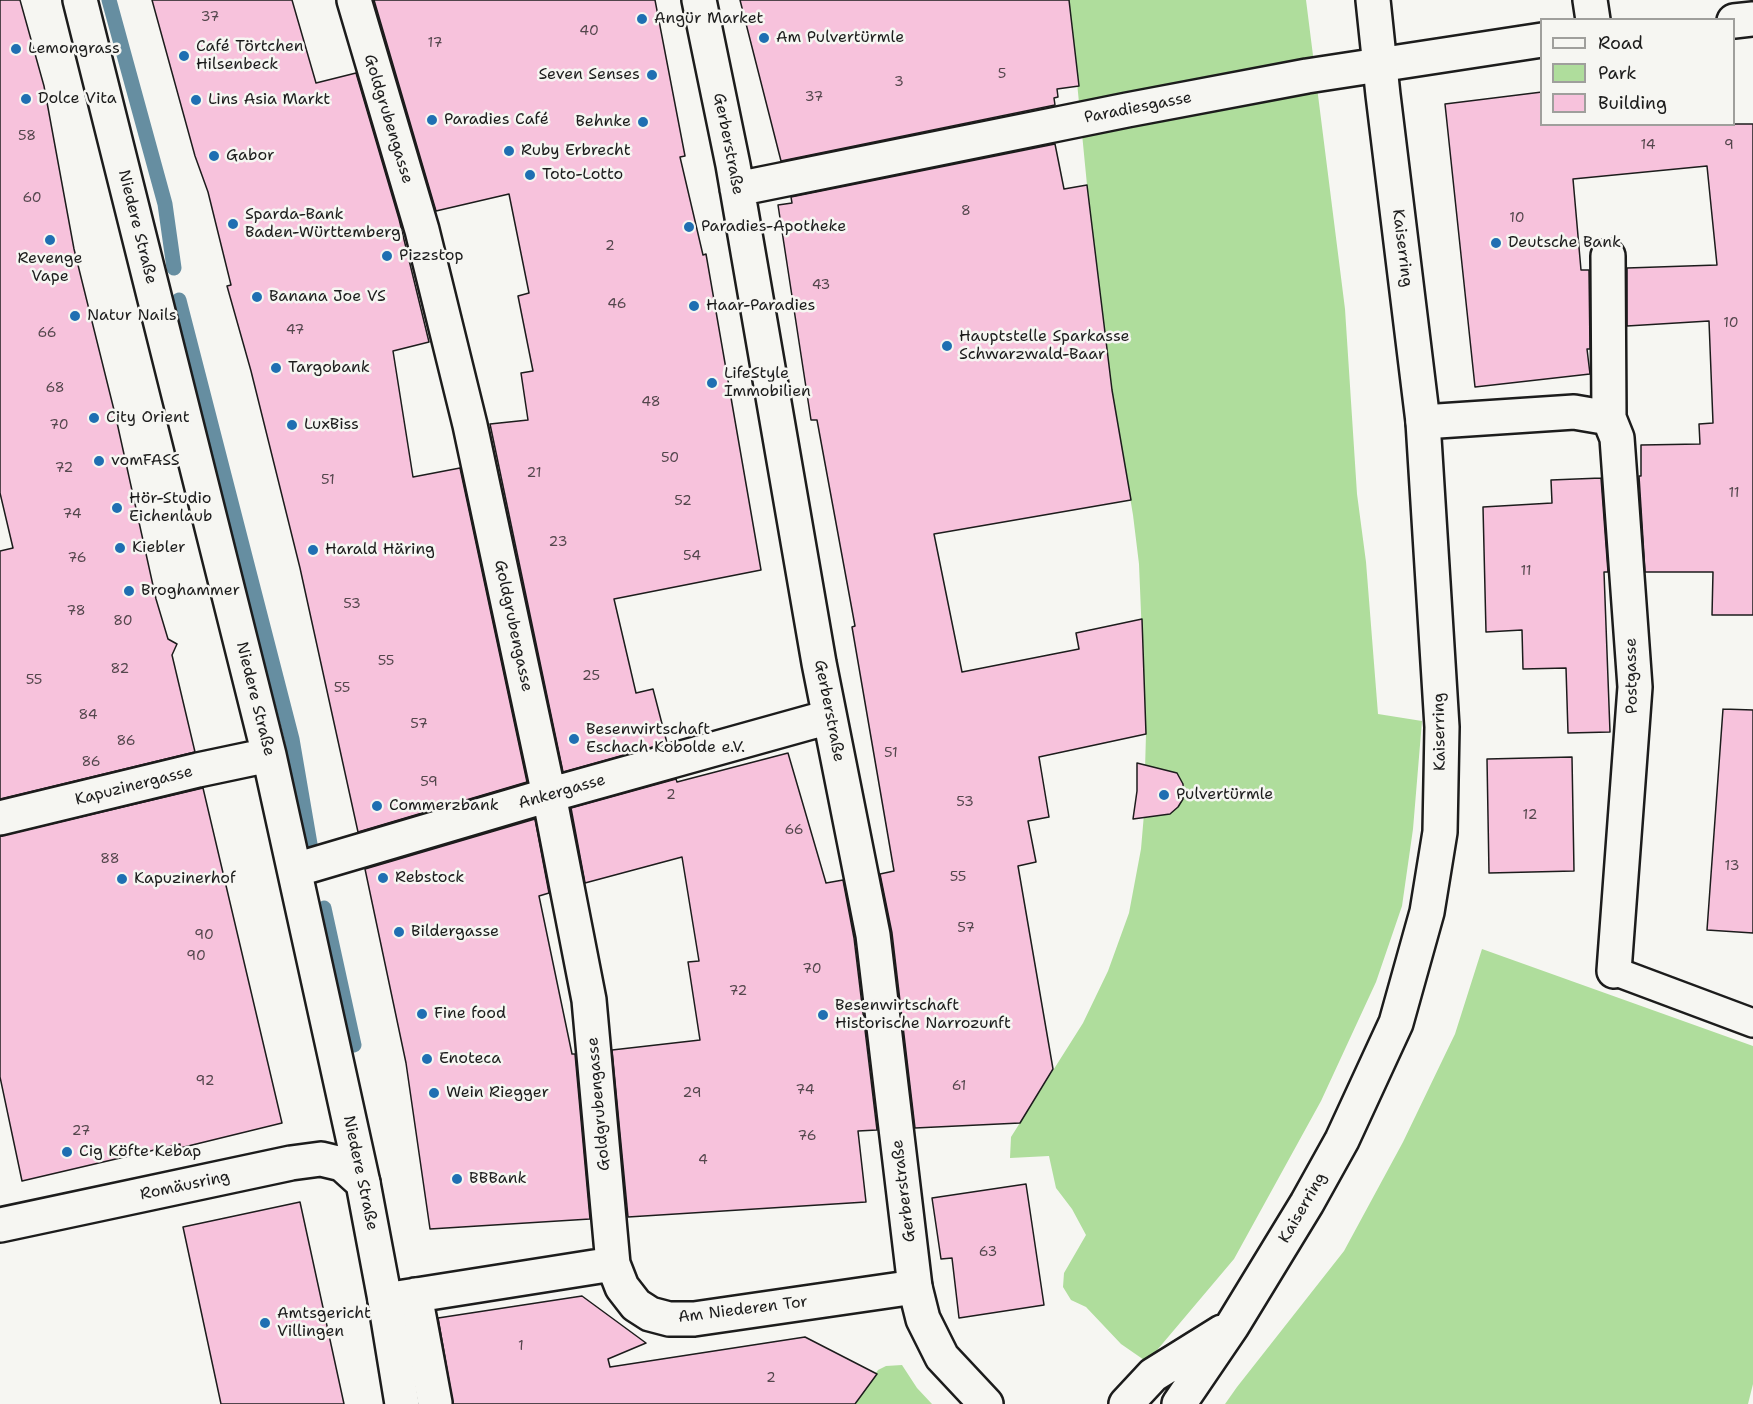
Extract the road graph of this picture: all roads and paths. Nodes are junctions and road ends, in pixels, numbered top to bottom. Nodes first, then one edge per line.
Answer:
1 (80, 0) edge
2 (354, 0) edge
3 (699, 0) edge
4 (1373, 0) edge
5 (1590, 0) edge
6 (1593, 18) edge
7 (1753, 19) edge
8 (1735, 21) edge
9 (1540, 40) edge
10 (1379, 65) junction
11 (736, 189) junction
12 (1608, 256) dead end
13 (1609, 418) junction
14 (1424, 422) junction
15 (829, 717) junction
16 (269, 755) junction
17 (549, 795) junction
18 (0, 818) edge
19 (295, 870) junction
20 (1614, 970) joint
21 (1753, 1023) edge
22 (363, 1184) junction
23 (0, 1225) edge
24 (614, 1264) junction
25 (915, 1287) junction
26 (400, 1297) junction
27 (1232, 1326) junction
28 (435, 1403) edge
29 (402, 1404) edge
30 (986, 1404) edge
31 (1126, 1404) edge
32 (1179, 1404) edge

1 - 16 street, Niedere Straße
2 - 17 street, Goldgrubengasse
3 - 11 street, Gerberstraße
4 - 10 street, Kaiserring
5 - 6 street
7 - 8 street
9 - 10 street, Paradiesgasse
10 - 11 street, Paradiesgasse
10 - 14 street, Kaiserring
11 - 15 street, Gerberstraße
12 - 13 street, Postgasse
13 - 14 street
13 - 20 street, Postgasse
14 - 27 street, Kaiserring
15 - 17 street, Ankergasse
15 - 25 street, Gerberstraße
16 - 18 street, Kapuzinergasse
16 - 19 street, Niedere Straße
17 - 19 street, Ankergasse
17 - 24 street, Goldgrubengasse
19 - 22 street, Niedere Straße
20 - 21 lane
22 - 23 street, Romäusring
22 - 26 street, Niedere Straße
24 - 25 street, Am Niederen Tor
24 - 26 street
25 - 30 street, Gerberstraße
26 - 28 street, Niedere Straße
26 - 29 street, Niedere Straße
27 - 31 street
27 - 32 street, Kaiserring

